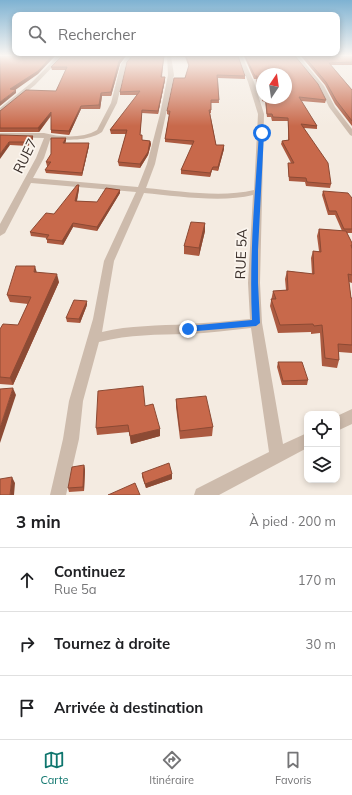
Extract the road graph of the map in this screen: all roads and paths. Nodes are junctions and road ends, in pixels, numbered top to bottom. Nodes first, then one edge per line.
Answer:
1 (39, 79) edge
2 (120, 79) edge
3 (170, 79) edge
4 (250, 79) edge
5 (315, 79) edge
6 (0, 111) edge
7 (352, 134) edge
8 (0, 135) edge
9 (46, 136) junction
10 (28, 180) junction
11 (141, 190) junction
12 (258, 191) junction
13 (0, 233) edge
14 (256, 323) junction
15 (93, 339) junction
16 (352, 416) edge
17 (340, 422) edge
18 (304, 442) edge
19 (277, 455) junction
20 (58, 495) edge
21 (202, 495) edge

1 - 6 street
2 - 9 street
3 - 11 street
4 - 12 street, RUE 5A
5 - 7 street
8 - 9 street
9 - 10 street, RUE7
10 - 11 street
10 - 13 street, RUE7
11 - 12 street
11 - 15 street
12 - 14 street, RUE 5A
14 - 15 street
14 - 19 street, RUE 5A
15 - 20 street
16 - 17 street
18 - 19 street
19 - 21 street

